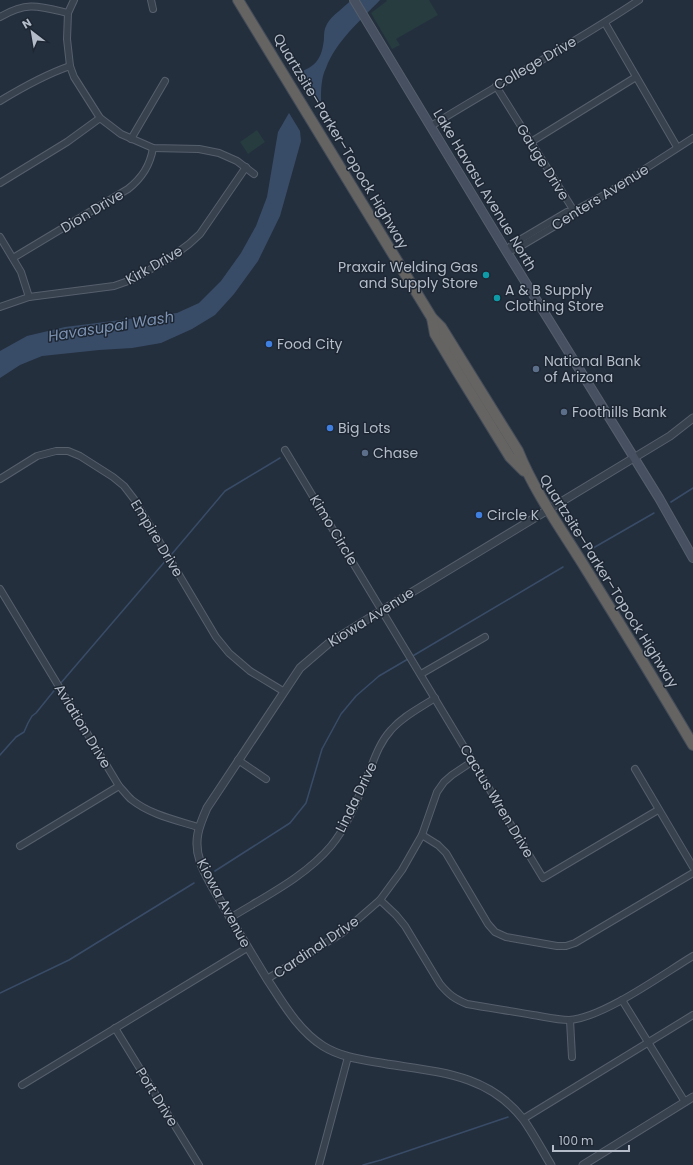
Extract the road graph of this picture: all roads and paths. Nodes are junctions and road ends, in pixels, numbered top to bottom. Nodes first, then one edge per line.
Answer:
1 (74, 0) edge
2 (151, 0) edge
3 (238, 0) edge
4 (354, 0) edge
5 (639, 0) edge
6 (153, 9) dead end
7 (68, 13) junction
8 (0, 17) edge
9 (605, 23) junction
10 (70, 66) junction
11 (636, 77) junction
12 (165, 82) dead end
13 (496, 86) junction
14 (0, 101) edge
15 (100, 118) junction
16 (431, 126) junction
17 (693, 138) edge
18 (131, 139) junction
19 (531, 142) junction
20 (677, 147) junction
21 (153, 148) junction
22 (246, 167) junction
23 (254, 174) dead end
24 (0, 182) edge
25 (574, 211) junction
26 (0, 237) edge
27 (506, 251) junction
28 (13, 258) junction
29 (29, 298) junction
30 (0, 306) edge
31 (693, 418) edge
32 (285, 450) dead end
33 (634, 458) junction
34 (0, 479) edge
35 (549, 510) junction
36 (693, 558) edge
37 (0, 589) edge
38 (382, 610) junction
39 (486, 637) dead end
40 (421, 674) junction
41 (284, 691) junction
42 (435, 698) junction
43 (693, 745) edge
44 (238, 760) junction
45 (474, 761) junction
46 (635, 769) dead end
47 (266, 779) dead end
48 (119, 786) junction
49 (658, 810) junction
50 (198, 827) junction
51 (422, 835) junction
52 (20, 846) dead end
53 (693, 867) edge
54 (693, 873) edge
55 (380, 900) junction
56 (230, 918) junction
57 (247, 948) junction
58 (693, 956) edge
59 (267, 979) junction
60 (622, 1000) junction
61 (693, 1015) edge
62 (570, 1020) junction
63 (115, 1028) junction
64 (648, 1042) junction
65 (348, 1057) junction
66 (572, 1057) dead end
67 (22, 1085) dead end
68 (693, 1097) edge
69 (685, 1102) junction
70 (523, 1119) junction
71 (199, 1165) edge
72 (319, 1165) edge
73 (551, 1165) edge
74 (583, 1165) edge

1 - 7 street
2 - 6 street
3 - 35 highway, Quartzsite–Parker–Topock Highway
4 - 16 main road, Lake Havasu Avenue North
5 - 9 street, College Drive
7 - 8 street
7 - 10 street
9 - 11 street
9 - 13 street, College Drive
10 - 14 street
10 - 15 street
11 - 19 street
11 - 20 street
12 - 18 street
13 - 16 street, College Drive
13 - 19 street, Gauge Drive
15 - 18 street
15 - 24 street
16 - 27 main road, Lake Havasu Avenue North
17 - 20 street, Centers Avenue
18 - 21 street
19 - 25 street, Gauge Drive
20 - 25 street, Centers Avenue
21 - 22 street
21 - 28 street, Dion Drive
22 - 23 street
22 - 29 street, Kirk Drive
25 - 27 street, Centers Avenue
26 - 28 street
27 - 33 main road, Lake Havasu Avenue North
28 - 29 street
29 - 30 street, Kirk Drive
31 - 33 street, Kiowa Avenue
32 - 38 street, Kimo Circle
33 - 35 street, Kiowa Avenue
33 - 36 main road, Lake Havasu Avenue North
34 - 41 street, Empire Drive
35 - 38 street, Kiowa Avenue
35 - 43 highway, Quartzsite–Parker–Topock Highway
37 - 48 street, Aviation Drive
38 - 40 street, Cactus Wren Drive
38 - 41 street, Kiowa Avenue
39 - 40 street
40 - 42 street, Cactus Wren Drive
41 - 44 street, Kiowa Avenue
42 - 45 street, Cactus Wren Drive
42 - 56 street, Linda Drive
44 - 47 street
44 - 50 street, Kiowa Avenue
45 - 49 street, Cactus Wren Drive
45 - 51 street, Cardinal Drive
46 - 49 street
48 - 50 street, Aviation Drive
48 - 52 street
49 - 53 street
50 - 56 street, Kiowa Avenue
51 - 54 street
51 - 55 street, Cardinal Drive
55 - 59 street, Cardinal Drive
55 - 62 street
56 - 57 street, Kiowa Avenue
57 - 59 street, Kiowa Avenue
57 - 63 street
58 - 60 street
59 - 65 street, Kiowa Avenue
60 - 62 street
60 - 64 street
61 - 64 street
62 - 66 street
63 - 67 street
63 - 71 street, Port Drive
64 - 69 street
64 - 70 street
65 - 70 street, Kiowa Avenue
65 - 72 street
68 - 69 street
69 - 74 street
70 - 73 street, Kiowa Avenue

